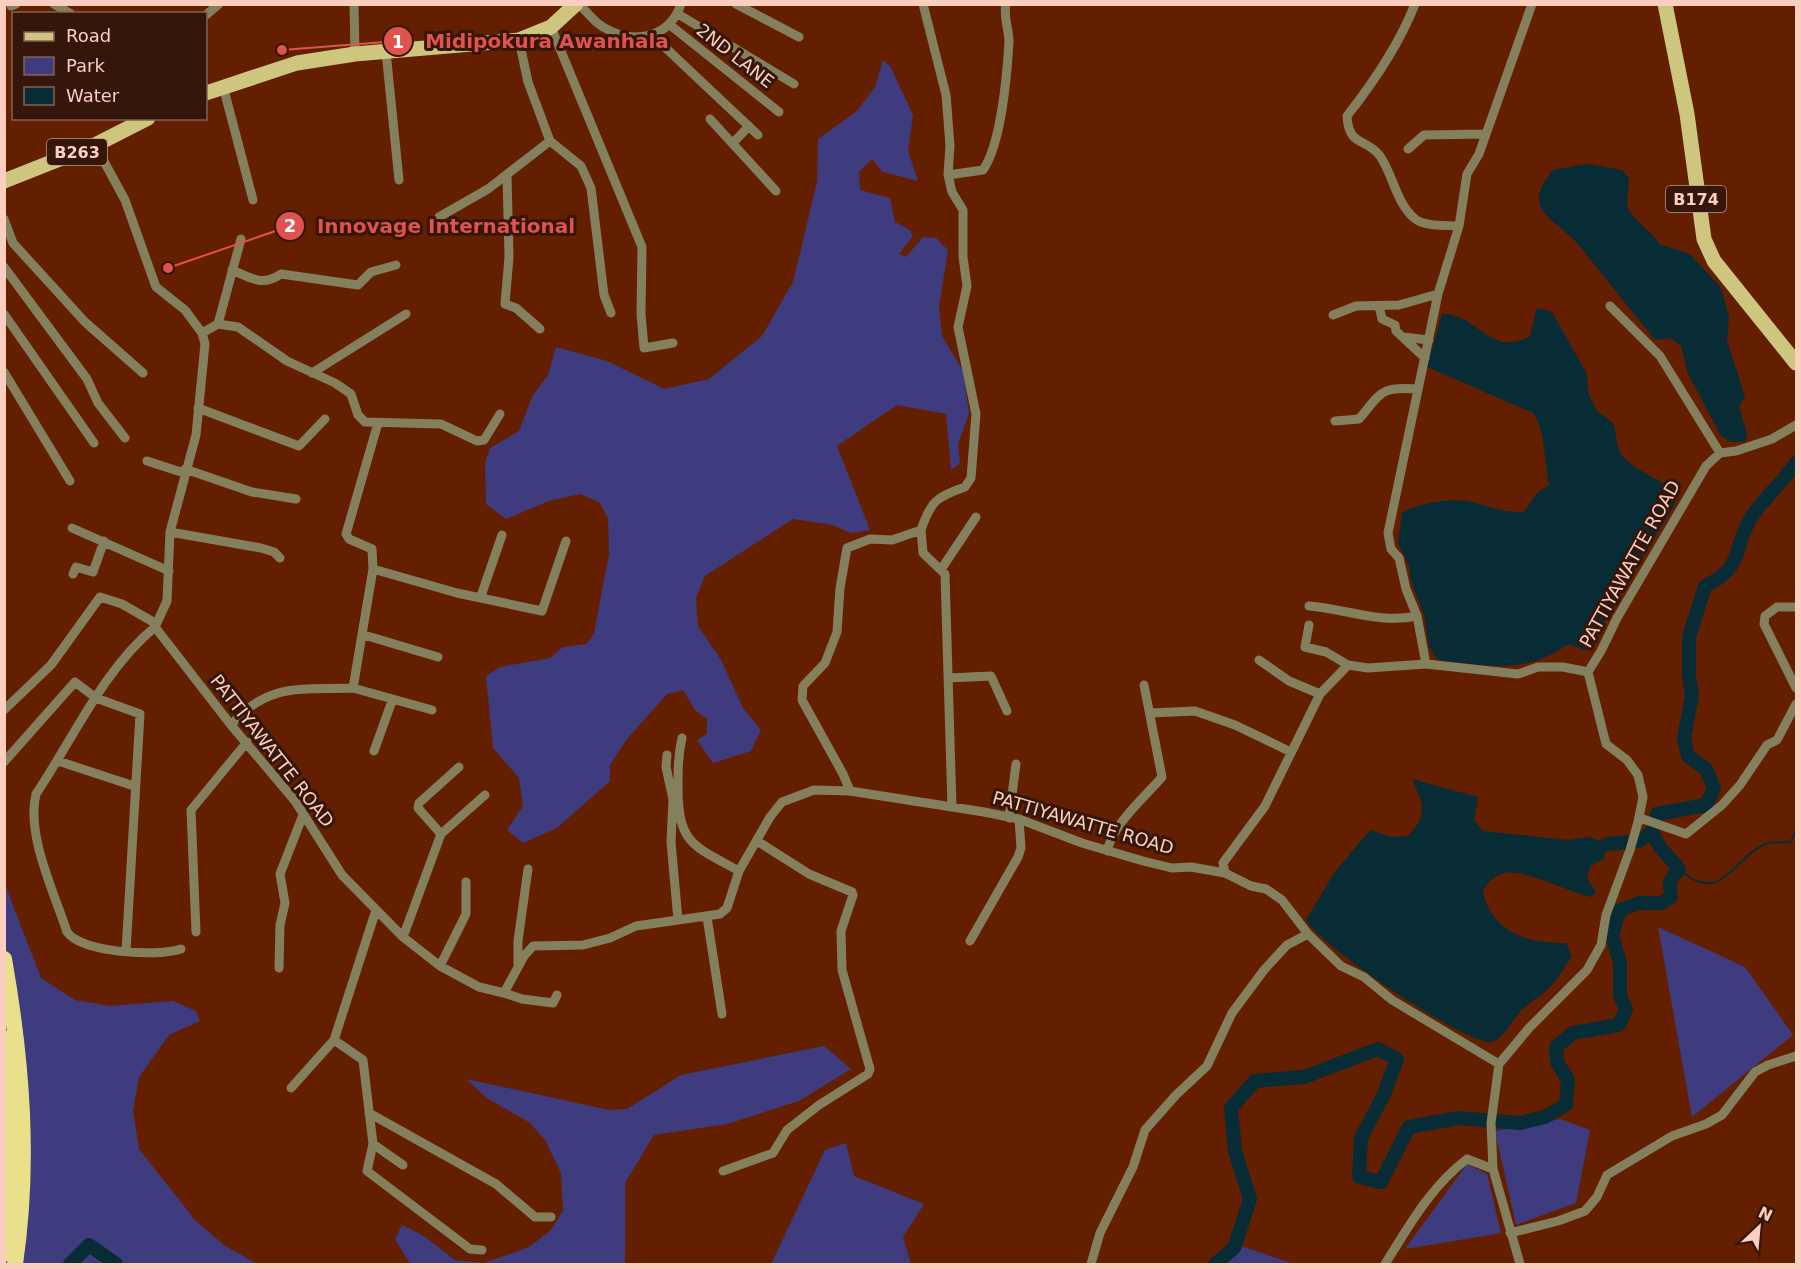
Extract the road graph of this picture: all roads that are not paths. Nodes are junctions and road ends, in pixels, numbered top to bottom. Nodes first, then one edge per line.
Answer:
1 (54, 4) edge
2 (219, 4) edge
3 (354, 4) edge
4 (578, 4) edge
5 (736, 4) edge
6 (924, 4) edge
7 (1006, 4) edge
8 (1415, 4) edge
9 (1532, 4) edge
10 (1665, 4) edge
11 (680, 9) edge
12 (68, 12) edge
13 (207, 14) edge
14 (670, 25) junction
15 (551, 27) junction
16 (653, 36) junction
17 (799, 37) dead end
18 (519, 40) junction
19 (386, 52) junction
20 (355, 54) junction
21 (794, 84) dead end
22 (223, 86) junction
23 (207, 92) edge
24 (779, 112) dead end
25 (710, 119) dead end
26 (144, 120) edge
27 (749, 126) junction
28 (1485, 134) junction
29 (758, 135) dead end
30 (550, 141) junction
31 (733, 143) junction
32 (95, 145) junction
33 (1408, 149) dead end
34 (507, 175) junction
35 (948, 175) junction
36 (399, 180) dead end
37 (4, 181) edge
38 (776, 191) dead end
39 (253, 200) dead end
40 (439, 217) dead end
41 (4, 219) edge
42 (1459, 226) junction
43 (241, 239) dead end
44 (396, 265) dead end
45 (4, 267) edge
46 (232, 270) junction
47 (1438, 294) junction
48 (1379, 306) junction
49 (1610, 306) dead end
50 (611, 313) dead end
51 (4, 314) edge
52 (406, 315) dead end
53 (1333, 315) dead end
54 (218, 324) junction
55 (540, 329) dead end
56 (202, 333) junction
57 (1402, 337) junction
58 (1428, 340) junction
59 (673, 343) dead end
60 (1425, 358) junction
61 (1797, 363) edge
62 (143, 373) dead end
63 (312, 373) junction
64 (6, 376) edge
65 (1418, 389) junction
66 (198, 408) junction
67 (500, 414) dead end
68 (325, 419) dead end
69 (1335, 421) dead end
70 (378, 423) junction
71 (1797, 425) edge
72 (125, 438) dead end
73 (94, 443) dead end
74 (1720, 453) junction
75 (147, 462) dead end
76 (184, 471) junction
77 (70, 481) dead end
78 (296, 500) dead end
79 (976, 517) dead end
80 (72, 528) dead end
81 (921, 530) junction
82 (170, 532) junction
83 (502, 536) dead end
84 (104, 541) junction
85 (566, 541) dead end
86 (280, 558) dead end
87 (373, 568) junction
88 (942, 568) junction
89 (169, 571) junction
90 (73, 574) dead end
91 (481, 596) junction
92 (1310, 606) dead end
93 (1797, 607) edge
94 (1417, 616) junction
95 (155, 625) junction
96 (1309, 625) dead end
97 (364, 635) junction
98 (438, 657) dead end
99 (1259, 660) dead end
100 (1426, 664) junction
101 (1348, 665) junction
102 (1588, 672) junction
103 (948, 678) junction
104 (1144, 685) dead end
105 (353, 688) junction
106 (1797, 688) edge
107 (1320, 694) junction
108 (96, 698) junction
109 (392, 701) junction
110 (1797, 704) edge
111 (5, 707) edge
112 (432, 710) dead end
113 (1007, 711) dead end
114 (1150, 714) junction
115 (231, 725) junction
116 (682, 738) dead end
117 (247, 742) junction
118 (374, 751) dead end
119 (1291, 752) junction
120 (667, 755) dead end
121 (58, 761) junction
122 (4, 762) edge
123 (1016, 764) dead end
124 (459, 767) dead end
125 (134, 786) junction
126 (850, 790) junction
127 (485, 795) dead end
128 (952, 807) junction
129 (303, 815) junction
130 (1014, 819) junction
131 (1638, 822) junction
132 (441, 834) junction
133 (757, 841) junction
134 (1107, 851) junction
135 (528, 869) dead end
136 (739, 871) junction
137 (1225, 873) junction
138 (466, 882) dead end
139 (376, 910) junction
140 (707, 917) junction
141 (678, 920) junction
142 (196, 932) dead end
143 (1308, 934) junction
144 (403, 937) junction
145 (970, 941) dead end
146 (181, 949) dead end
147 (126, 951) junction
148 (4, 959) edge
149 (440, 966) junction
150 (518, 967) junction
151 (279, 968) dead end
152 (504, 993) junction
153 (557, 995) dead end
154 (722, 1014) dead end
155 (4, 1026) edge
156 (334, 1040) junction
157 (1797, 1056) edge
158 (1499, 1064) junction
159 (291, 1088) dead end
160 (369, 1113) junction
161 (373, 1144) junction
162 (403, 1165) dead end
163 (1494, 1169) junction
164 (723, 1171) dead end
165 (552, 1217) dead end
166 (1510, 1233) junction
167 (482, 1250) dead end
168 (4, 1254) edge
169 (15, 1264) edge
170 (1091, 1264) edge
171 (1385, 1264) edge
172 (1520, 1264) edge

1 - 12 street
2 - 13 street
3 - 20 street
4 - 15 main road
4 - 16 street
5 - 17 street
6 - 35 street
7 - 35 street
8 - 42 street
9 - 28 street
10 - 61 main road, B174
11 - 14 street
11 - 21 street
14 - 16 street
14 - 24 street, 2ND LANE
15 - 18 main road
15 - 59 street
16 - 27 street
18 - 19 main road
18 - 30 street
19 - 20 main road
19 - 36 street
20 - 22 main road
22 - 23 main road
22 - 39 street
25 - 31 street
26 - 32 main road, B263
27 - 29 street
27 - 31 street
28 - 33 street
28 - 42 street
30 - 34 street
30 - 50 street
31 - 38 street
32 - 37 main road, B263
32 - 56 street
34 - 40 street
34 - 55 street
35 - 81 street
41 - 62 street
42 - 47 street
43 - 46 street
44 - 46 street
45 - 72 street
46 - 54 street
47 - 48 street
47 - 58 street
48 - 53 street
48 - 57 street
49 - 74 street
51 - 73 street
52 - 63 street
54 - 56 street
54 - 63 street
56 - 66 street
57 - 58 street
57 - 60 street
58 - 60 street
60 - 65 street
63 - 70 street
64 - 77 street
65 - 69 street
65 - 94 street
66 - 68 street
66 - 76 street
67 - 70 street
70 - 87 street
71 - 74 street
74 - 102 street, PATTIYAWATTE ROAD
75 - 76 street
76 - 78 street
76 - 82 street
79 - 88 street
80 - 84 street
81 - 88 street
81 - 126 street
82 - 86 street
82 - 89 street
83 - 91 street
84 - 89 street
84 - 90 street
85 - 91 street
87 - 91 street
87 - 97 street
88 - 103 street
89 - 95 street
92 - 94 street
93 - 106 street
94 - 100 street
95 - 108 street
95 - 111 street
95 - 115 street, PATTIYAWATTE ROAD
96 - 101 street
97 - 98 street
97 - 105 street
99 - 107 street
100 - 101 street, PATTIYAWATTE ROAD
100 - 102 street, PATTIYAWATTE ROAD
101 - 107 street
102 - 131 street
103 - 113 street
103 - 128 street
104 - 114 street
105 - 109 street
105 - 115 street
107 - 119 street
108 - 121 street
108 - 122 street
108 - 125 street
109 - 112 street
109 - 118 street
110 - 131 street
114 - 119 street
114 - 134 street
115 - 117 street, PATTIYAWATTE ROAD
116 - 136 street
117 - 129 street, PATTIYAWATTE ROAD
117 - 142 street
119 - 137 street
120 - 141 street
121 - 125 street
121 - 147 street
123 - 130 street
124 - 132 street
125 - 147 street
126 - 128 street, PATTIYAWATTE ROAD
126 - 133 street, PATTIYAWATTE ROAD
127 - 132 street
128 - 130 street, PATTIYAWATTE ROAD
129 - 139 street, PATTIYAWATTE ROAD
129 - 151 street
130 - 134 street, PATTIYAWATTE ROAD
130 - 145 street
131 - 158 street
132 - 144 street
133 - 136 street, PATTIYAWATTE ROAD
133 - 164 street
134 - 137 street, PATTIYAWATTE ROAD
135 - 150 street
136 - 140 street, PATTIYAWATTE ROAD
137 - 143 street, PATTIYAWATTE ROAD
138 - 149 street
139 - 144 street, PATTIYAWATTE ROAD
139 - 156 street
140 - 141 street, PATTIYAWATTE ROAD
140 - 154 street
141 - 150 street, PATTIYAWATTE ROAD
143 - 158 street, PATTIYAWATTE ROAD
143 - 170 street
144 - 149 street, PATTIYAWATTE ROAD
146 - 147 street
148 - 169 highway
149 - 152 street, PATTIYAWATTE ROAD
150 - 152 street, PATTIYAWATTE ROAD
152 - 153 street
155 - 168 highway
156 - 159 street
156 - 160 street
157 - 166 street
158 - 163 street
160 - 161 street
160 - 165 street
161 - 162 street
161 - 167 street
163 - 166 street
163 - 171 street
166 - 172 street

